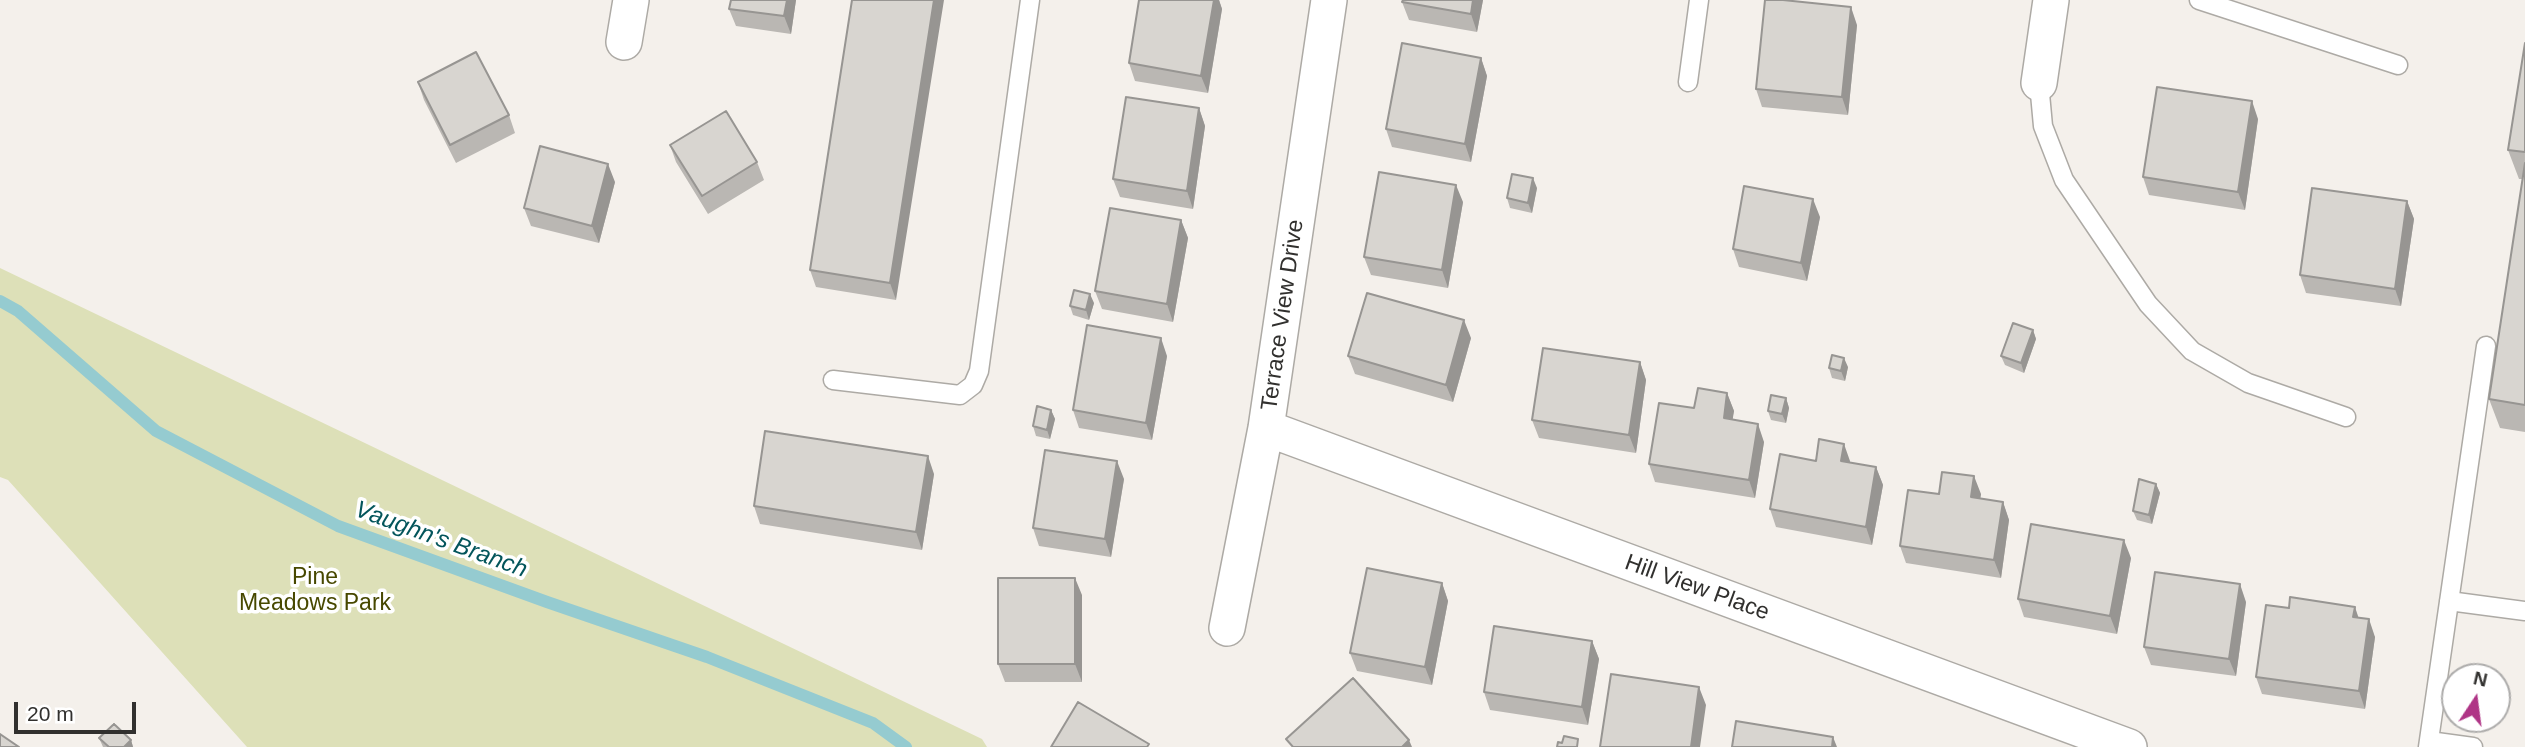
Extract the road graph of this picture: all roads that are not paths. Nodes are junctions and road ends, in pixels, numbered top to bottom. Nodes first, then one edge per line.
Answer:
1 (631, 0) edge
2 (1030, 0) edge
3 (1329, 0) edge
4 (1699, 0) edge
5 (2051, 0) edge
6 (2199, 0) edge
7 (624, 42) dead end
8 (2398, 65) dead end
9 (1688, 82) dead end
10 (2039, 83) joint
11 (2486, 346) dead end
12 (833, 380) dead end
13 (2346, 417) dead end
14 (1266, 428) junction
15 (2449, 601) junction
16 (2525, 611) edge
17 (1227, 628) dead end
18 (2429, 744) edge
19 (2129, 747) edge
20 (2473, 747) edge

1 - 7 street
2 - 12 lane
3 - 14 street, Terrace View Drive
4 - 9 lane
5 - 10 street
6 - 8 lane
10 - 13 lane
11 - 15 lane
14 - 17 street, Terrace View Drive
14 - 19 street, Hill View Place
15 - 16 lane
15 - 18 lane
18 - 20 lane

